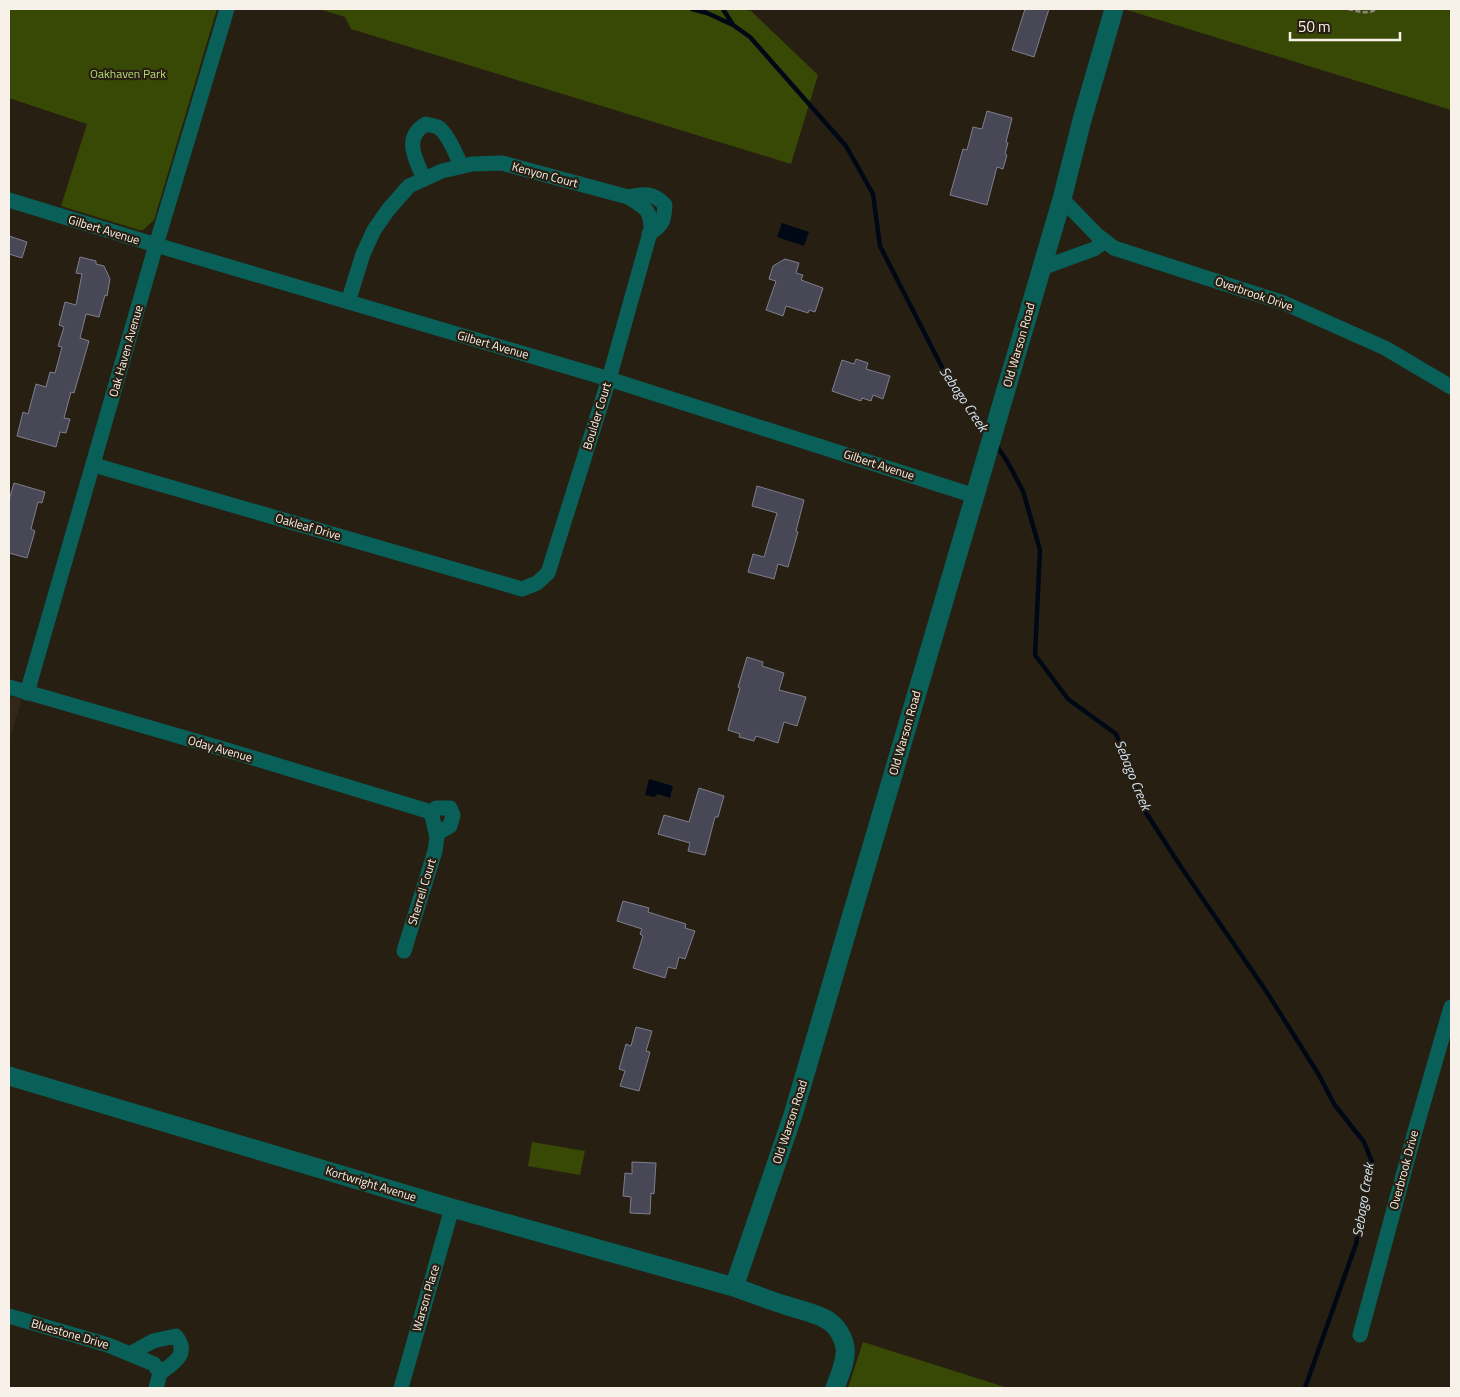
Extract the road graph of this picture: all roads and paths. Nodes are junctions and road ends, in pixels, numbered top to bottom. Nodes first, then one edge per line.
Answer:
1 (227, 9) edge
2 (1114, 9) edge
3 (1348, 9) edge
4 (1377, 9) edge
5 (461, 166) junction
6 (424, 179) junction
7 (1062, 199) junction
8 (9, 200) edge
9 (650, 232) joint
10 (1105, 241) junction
11 (156, 245) junction
12 (1042, 268) junction
13 (348, 302) junction
14 (609, 379) junction
15 (1451, 387) edge
16 (94, 465) junction
17 (974, 496) junction
18 (522, 589) joint
19 (9, 688) edge
20 (27, 693) junction
21 (431, 812) junction
22 (436, 834) junction
23 (404, 951) dead end
24 (1451, 1007) edge
25 (9, 1076) edge
26 (452, 1208) junction
27 (734, 1287) junction
28 (9, 1316) edge
29 (1360, 1335) dead end
30 (130, 1354) junction
31 (158, 1382) edge
32 (401, 1388) edge
33 (835, 1388) edge

1 - 11 street, Oak Haven Avenue
2 - 7 street, Old Warson Road
3 - 4 path
5 - 6 street, Kenyon Court
5 - 6 street
5 - 9 street, Kenyon Court
6 - 13 street, Kenyon Court
7 - 10 street, Overbrook Drive
7 - 12 street, Old Warson Road
8 - 11 street, Gilbert Avenue
9 - 14 street, Boulder Court
10 - 12 street
10 - 15 street, Overbrook Drive
11 - 13 street, Gilbert Avenue
11 - 16 street, Oak Haven Avenue
12 - 17 street, Old Warson Road
13 - 14 street, Gilbert Avenue
14 - 17 street, Gilbert Avenue
14 - 18 street, Boulder Court
16 - 18 street, Oakleaf Drive
16 - 20 street, Oak Haven Avenue
17 - 27 street, Old Warson Road
19 - 20 street, Oday Avenue
20 - 21 street, Oday Avenue
21 - 22 street, Sherrell Court
21 - 22 street
22 - 23 street, Sherrell Court
24 - 29 street, Overbrook Drive
25 - 26 street, Kortwright Avenue
26 - 27 street, Kortwright Avenue
26 - 32 street, Warson Place
27 - 33 street
28 - 30 street, Bluestone Drive
30 - 31 street, Bluestone Drive
30 - 31 street, Bluestone Drive

